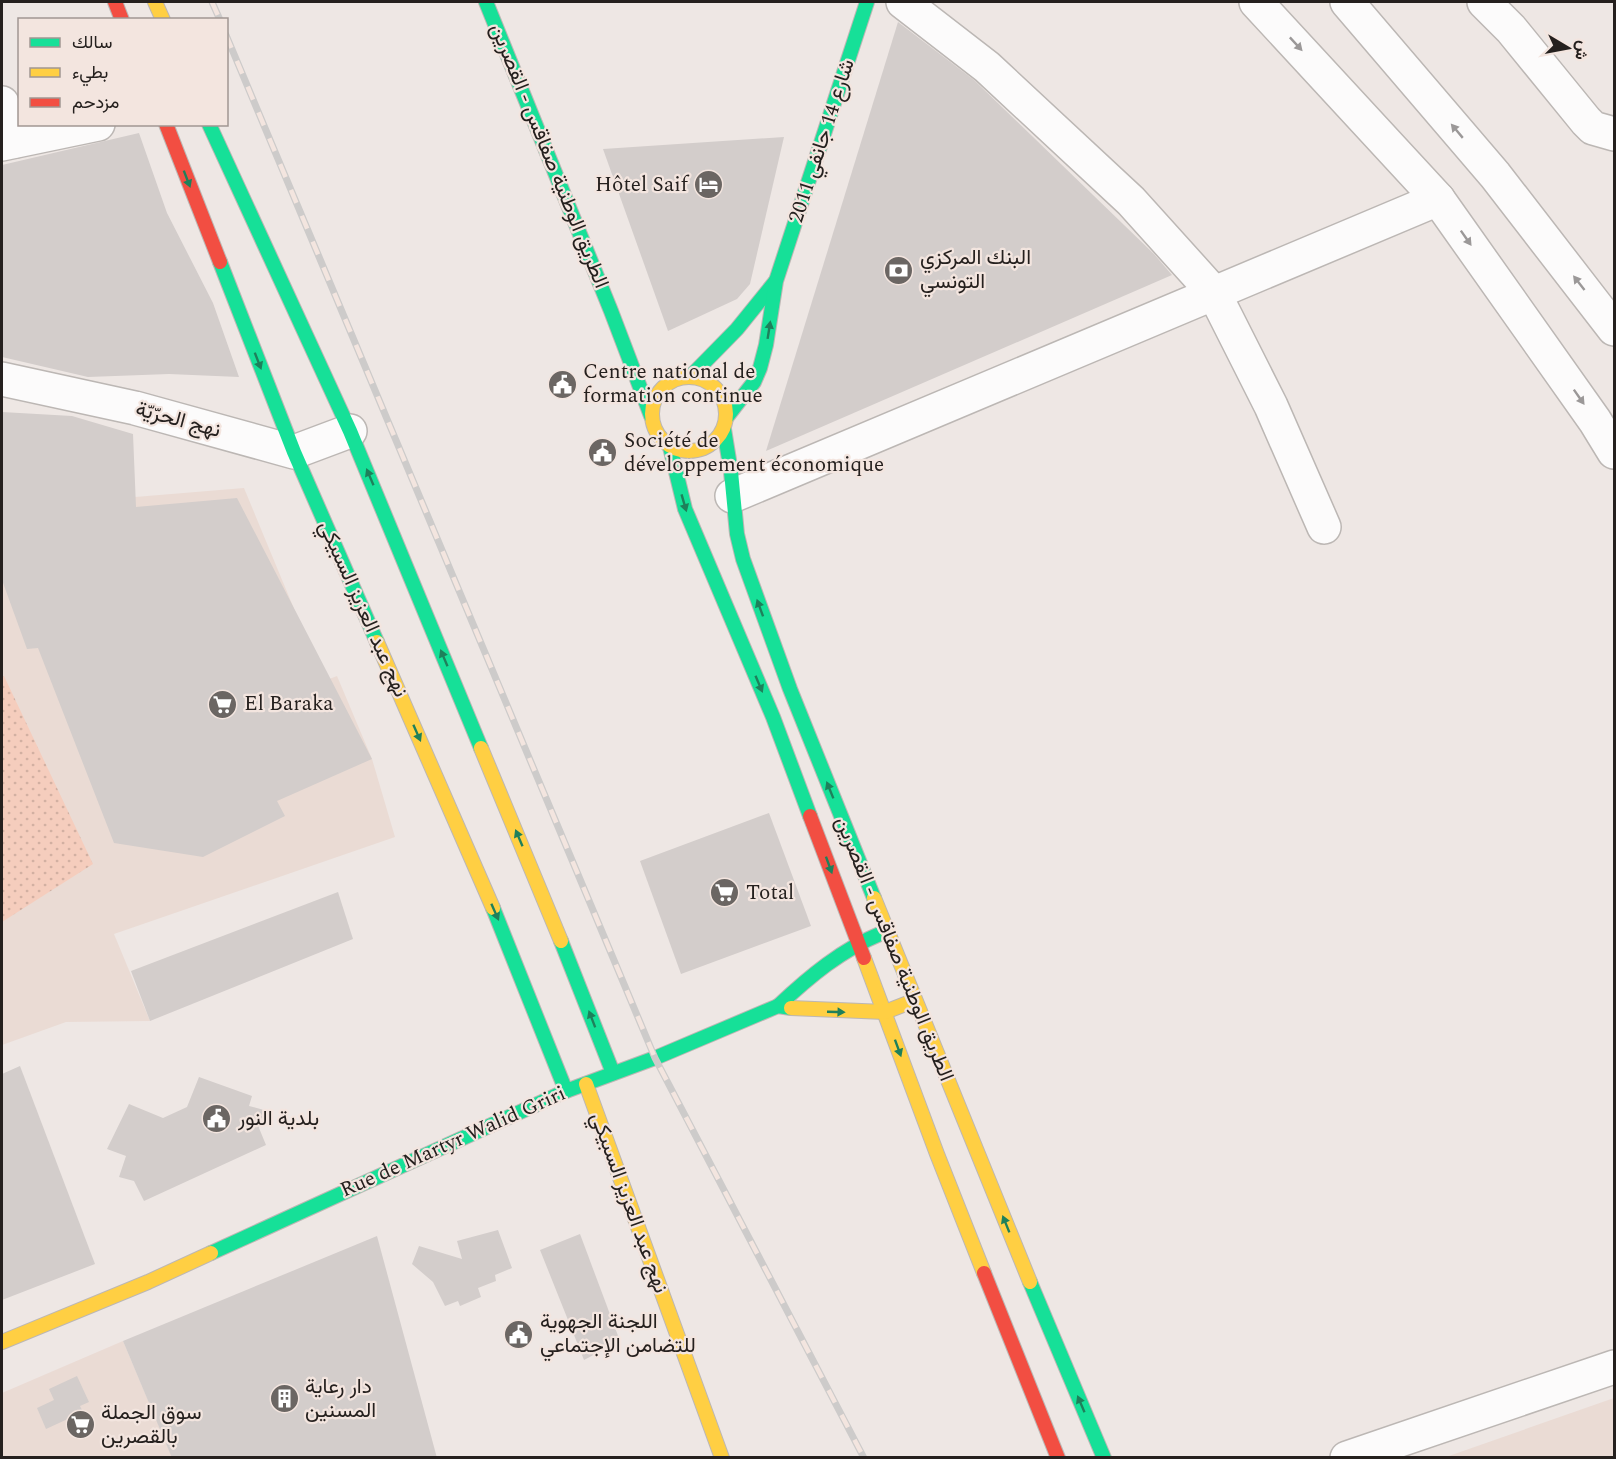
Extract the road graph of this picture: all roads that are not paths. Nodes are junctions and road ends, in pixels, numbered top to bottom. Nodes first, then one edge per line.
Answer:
1 (115, 2) edge
2 (155, 2) edge
3 (486, 2) edge
4 (867, 2) edge
5 (903, 2) edge
6 (1256, 2) edge
7 (1347, 2) edge
8 (1484, 2) edge
9 (121, 18) edge
10 (162, 18) edge
11 (2, 103) edge
12 (88, 126) edge
13 (167, 126) edge
14 (210, 126) edge
15 (1614, 134) edge
16 (8, 142) edge
17 (1438, 198) junction
18 (776, 281) junction
19 (1214, 293) junction
20 (611, 311) junction
21 (1614, 329) edge
22 (641, 351) dead end
23 (661, 368) dead end
24 (684, 376) junction
25 (2, 379) edge
26 (651, 416) junction
27 (725, 424) junction
28 (350, 431) junction
29 (1612, 444) edge
30 (670, 447) junction
31 (294, 452) junction
32 (732, 496) junction
33 (1324, 527) dead end
34 (887, 931) junction
35 (858, 942) junction
36 (916, 1000) junction
37 (778, 1006) junction
38 (885, 1012) junction
39 (613, 1073) junction
40 (586, 1084) junction
41 (566, 1091) junction
42 (2, 1342) edge
43 (1614, 1366) edge
44 (722, 1458) edge
45 (1058, 1458) edge
46 (1104, 1458) edge
47 (1347, 1458) edge

1 - 9 street
2 - 10 street
3 - 20 street, الطريق الوطنية صفاقس - القصرين
4 - 18 street, شارع 14 جانفي 2011
5 - 19 street
6 -> 17 street
21 -> 7 street
8 - 15 street
11 - 16 street
12 - 16 street
13 -> 31 street, نهج عبد العزيز السبيكي
14 - 28 street
17 - 19 street
17 -> 29 street
18 - 24 street, شارع 14 جانفي 2011
27 -> 18 street, شارع 14 جانفي 2011
19 - 32 street
19 - 33 street
20 - 22 street, الطريق الوطنية صفاقس - القصرين
20 - 26 street, الطريق الوطنية صفاقس - القصرين
23 - 24 street
24 - 26 street
24 - 27 street
25 - 31 street, نهج الحرّيّة
26 - 30 street
27 - 30 street
27 - 32 street, الطريق الوطنية صفاقس - القصرين
28 - 31 street
39 -> 28 street
30 -> 35 street, الطريق الوطنية صفاقس - القصرين
31 -> 41 street, نهج عبد العزيز السبيكي
34 -> 32 street, الطريق الوطنية صفاقس - القصرين
34 - 35 street
34 - 36 street, الطريق الوطنية صفاقس - القصرين
35 - 37 street
35 - 38 street, الطريق الوطنية صفاقس - القصرين
36 - 38 street
46 -> 36 street, الطريق الوطنية صفاقس - القصرين
37 -> 38 street
37 - 39 street, Rue de Martyr Walid Griri
38 -> 45 street, الطريق الوطنية صفاقس - القصرين
39 - 40 street, Rue de Martyr Walid Griri
40 - 41 street, Rue de Martyr Walid Griri
40 - 44 street, نهج عبد العزيز السبيكي
41 - 42 street, Rue de Martyr Walid Griri
43 - 47 street

